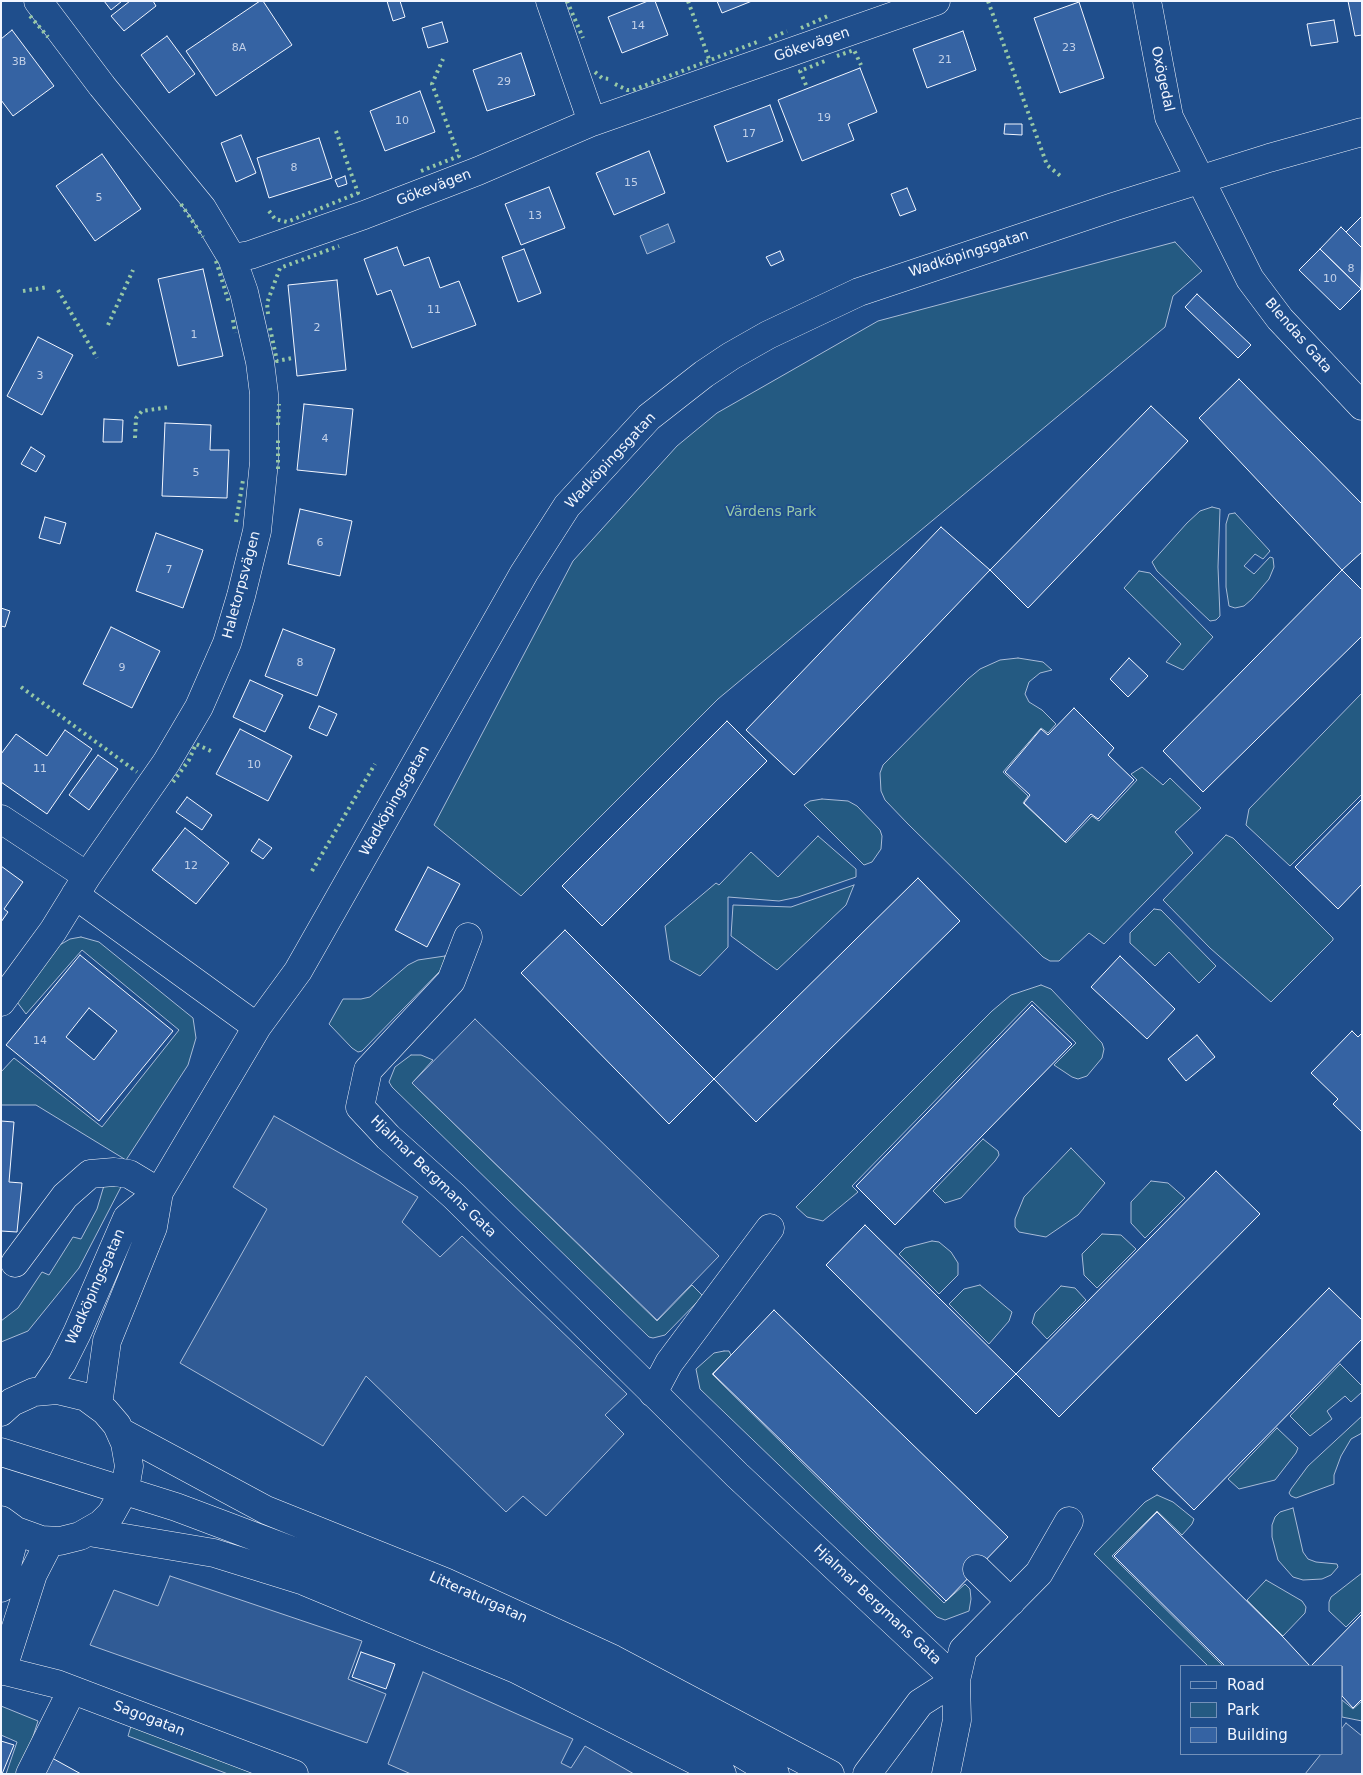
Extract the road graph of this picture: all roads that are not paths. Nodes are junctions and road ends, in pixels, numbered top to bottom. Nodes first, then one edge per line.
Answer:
1 (38, 1) edge
2 (550, 1) edge
3 (936, 1) edge
4 (1147, 1) edge
5 (592, 122) junction
6 (1362, 132) edge
7 (1200, 179) junction
8 (232, 258) junction
9 (1362, 406) edge
10 (1, 819) edge
11 (81, 886) junction
12 (468, 937) dead end
13 (1, 1002) edge
14 (257, 1027) junction
15 (159, 1192) junction
16 (770, 1228) dead end
17 (15, 1263) dead end
18 (43, 1391) junction
19 (653, 1393) junction
20 (5, 1405) edge
21 (98, 1405) junction
22 (121, 1432) junction
23 (1, 1452) edge
24 (125, 1489) junction
25 (1069, 1521) dead end
26 (8, 1526) edge
27 (89, 1532) junction
28 (50, 1541) junction
29 (977, 1569) dead end
30 (1, 1588) edge
31 (1011, 1602) junction
32 (2, 1670) edge
33 (956, 1680) junction
34 (72, 1690) junction
35 (30, 1774) edge
36 (294, 1774) edge
37 (722, 1774) edge
38 (775, 1774) edge
39 (830, 1774) edge
40 (867, 1774) edge
41 (946, 1774) edge

1 - 8 street
2 - 5 street
3 - 5 street, Gökevägen
4 - 7 street, Oxögedal
5 - 8 street, Gökevägen
6 - 7 street, Wadköpingsgatan
7 - 9 street, Blendas Gata
7 - 14 street, Wadköpingsgatan
8 - 11 street, Haletorpsvägen
10 - 11 street
11 - 13 street, Haletorpsvägen
11 - 14 street
12 - 19 street, Hjalmar Bergmans Gata
14 - 15 street, Wadköpingsgatan
15 - 17 street
15 - 18 street, Wadköpingsgatan
15 - 21 street, Wadköpingsgatan
16 - 19 street
18 - 20 street, Litteraturgatan
18 - 21 street, Litteraturgatan
19 - 33 street, Hjalmar Bergmans Gata
21 - 22 street, Litteraturgatan
22 - 24 street, Litteraturgatan
22 - 39 street, Litteraturgatan
23 - 24 street
24 - 27 street, Litteraturgatan
24 - 38 street
25 - 31 street, Hjalmar Bergmans Gata
26 - 28 street, Litteraturgatan
26 - 30 street
27 - 28 street, Litteraturgatan
27 - 37 street, Litteraturgatan
28 - 32 street, Sagogatan
29 - 31 street
31 - 33 street, Hjalmar Bergmans Gata
32 - 34 street, Sagogatan
33 - 40 street
33 - 41 street
34 - 35 street
34 - 36 street, Sagogatan

